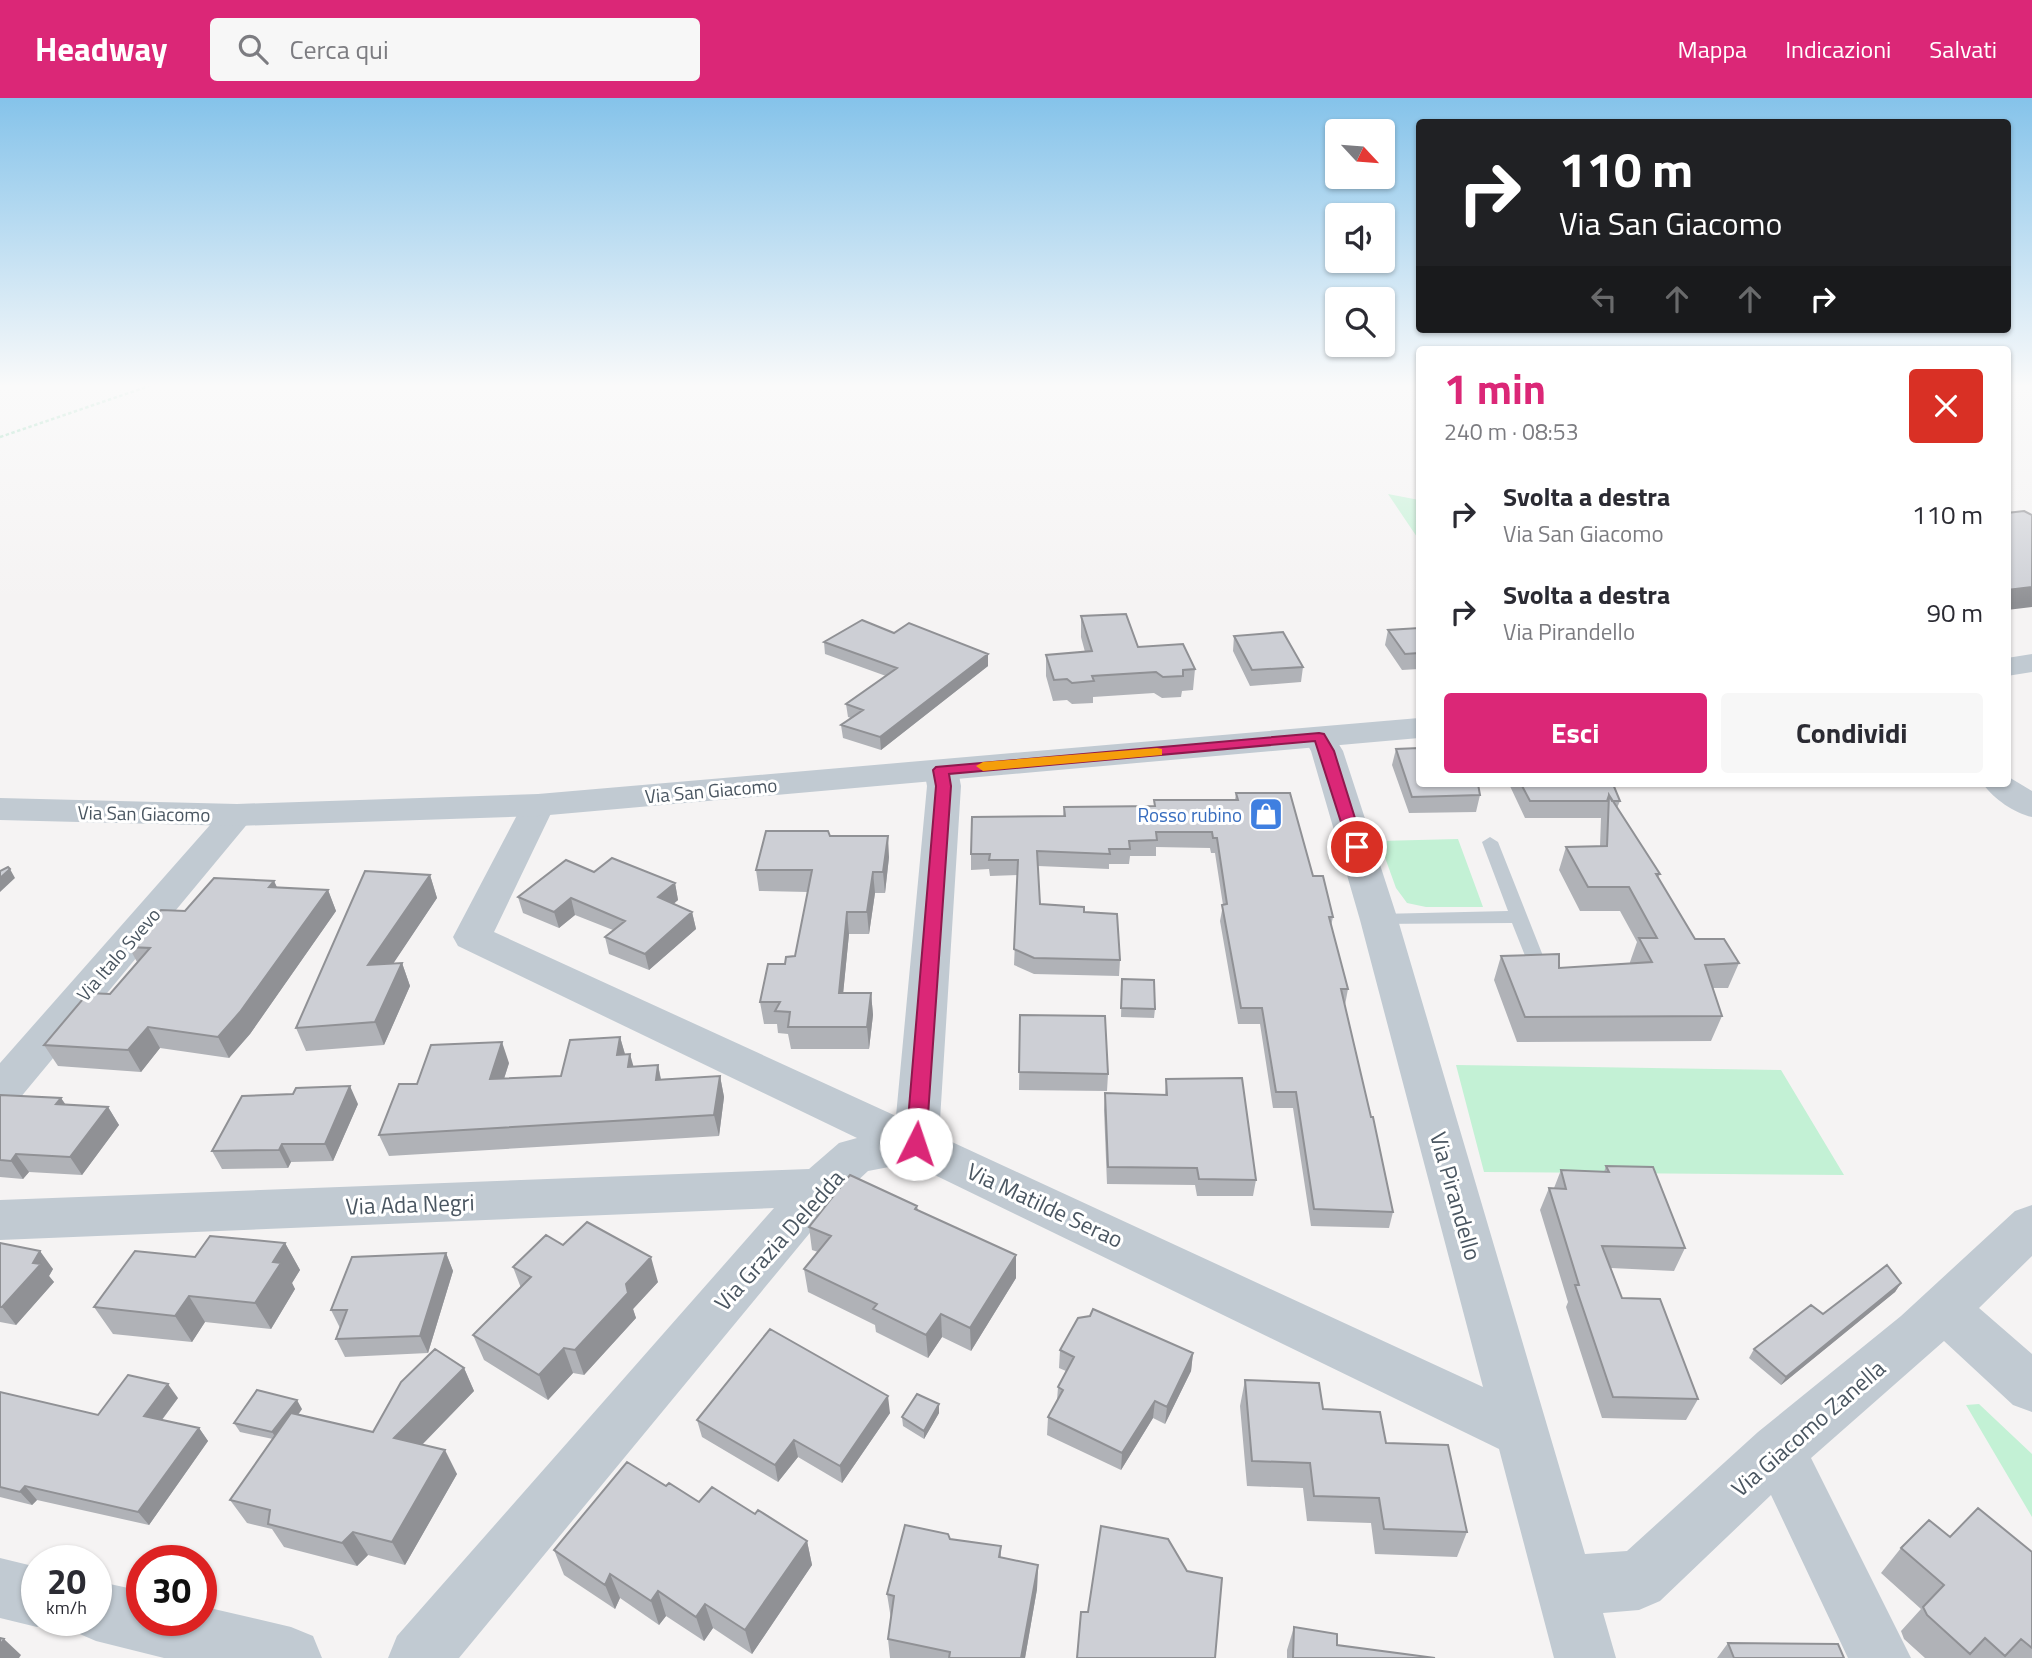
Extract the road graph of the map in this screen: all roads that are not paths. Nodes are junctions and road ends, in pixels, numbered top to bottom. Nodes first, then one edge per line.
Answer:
1 (2032, 663) edge
2 (2011, 666) edge
3 (1416, 728) edge
4 (1319, 737) junction
5 (941, 770) junction
6 (2004, 787) edge
7 (538, 805) junction
8 (2032, 807) edge
9 (0, 809) edge
10 (237, 816) junction
11 (1490, 842) dead end
12 (1520, 918) junction
13 (1379, 920) junction
14 (1538, 966) edge
15 (0, 1093) edge
16 (916, 1144) junction
17 (820, 1187) junction
18 (0, 1220) edge
19 (2032, 1225) edge
20 (1944, 1309) junction
21 (2032, 1388) edge
22 (1521, 1432) junction
23 (1777, 1451) junction
24 (1564, 1587) junction
25 (0, 1588) edge
26 (21, 1593) edge
27 (112, 1615) edge
28 (292, 1658) edge
29 (419, 1658) edge
30 (1585, 1658) edge
31 (1880, 1658) edge

1 - 2 street
3 - 4 street, Via San Giacomo
4 - 5 street, Via San Giacomo
4 - 13 street, Via Pirandello
5 - 7 street, Via San Giacomo
5 - 16 street
6 - 8 street
7 - 10 street, Via San Giacomo
7 - 16 street, Via Matilde Serao
9 - 10 street, Via San Giacomo
10 - 15 street, Via Italo Svevo
11 - 12 lane
12 - 13 lane
12 - 14 lane
13 - 22 street, Via Pirandello
16 - 17 street, Via Grazia Deledda
16 - 22 street, Via Matilde Serao
17 - 18 street, Via Ada Negri
17 - 29 street, Via Grazia Deledda
19 - 20 street, Via Giacomo Zanella
20 - 21 street
20 - 23 street, Via Giacomo Zanella
22 - 24 street, Via Pirandello
23 - 24 street, Via Giacomo Zanella
23 - 31 street
24 - 30 street, Via Pirandello
25 - 26 street
27 - 28 street

